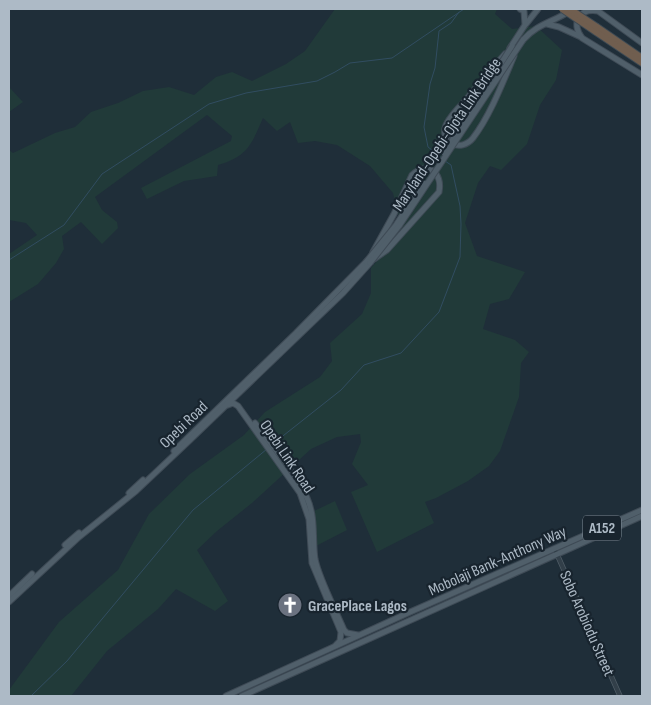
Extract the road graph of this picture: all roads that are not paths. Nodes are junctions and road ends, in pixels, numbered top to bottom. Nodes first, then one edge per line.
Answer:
1 (520, 9) edge
2 (538, 9) edge
3 (562, 9) edge
4 (571, 9) edge
5 (597, 10) edge
6 (525, 22) junction
7 (547, 24) junction
8 (597, 30) junction
9 (582, 38) junction
10 (642, 43) edge
11 (512, 46) junction
12 (516, 51) junction
13 (642, 58) edge
14 (642, 63) edge
15 (642, 75) edge
16 (371, 260) junction
17 (237, 395) junction
18 (228, 405) junction
19 (242, 409) junction
20 (189, 439) junction
21 (297, 484) junction
22 (642, 510) edge
23 (642, 516) edge
24 (556, 552) junction
25 (9, 596) edge
26 (9, 602) edge
27 (420, 608) junction
28 (408, 613) junction
29 (423, 614) junction
30 (410, 620) junction
31 (360, 635) junction
32 (335, 646) junction
33 (226, 696) edge
34 (242, 696) edge
35 (620, 696) edge

1 - 6 main road
2 - 6 main road, Maryland-Opebi-Ojota Link Bridge
3 - 8 highway, bridge
4 - 7 main road, Maryland-Opebi-Ojota Link Bridge
4 - 8 highway, bridge
5 - 9 main road
5 - 10 main road
6 - 11 main road, Maryland-Opebi-Ojota Link Bridge
7 - 9 main road
7 - 12 main road, Maryland-Opebi-Ojota Link Bridge, bridge
8 - 13 highway
8 - 14 highway
9 - 15 main road
11 - 12 main road, bridge
11 - 16 main road, Maryland-Opebi-Ojota Link Bridge, bridge
12 - 16 main road, Maryland-Opebi-Ojota Link Bridge, bridge
16 - 16 main road, bridge
16 - 17 main road
16 - 20 main road, Opebi Road
17 - 18 main road, Opebi Road
17 - 19 main road, Opebi Link Road
18 - 19 main road, Opebi Link Road
18 - 20 main road, Opebi Road
19 - 21 main road, Opebi Link Road
20 - 25 main road, Opebi Road
20 - 26 main road, Opebi Road
21 - 31 main road, Opebi Link Road
21 - 32 main road, Opebi Link Road
22 - 24 main road, Mobolaji Bank-Anthony Way / A152
23 - 24 main road, Mobolaji Bank-Anthony Way / A152
24 - 27 main road, Mobolaji Bank-Anthony Way / A152
24 - 29 main road, Mobolaji Bank-Anthony Way / A152
24 - 35 street, Sobo Arobiodu Street
27 - 28 main road, Mobolaji Bank-Anthony Way / A152
27 - 29 main road
28 - 30 main road
28 - 31 main road, Mobolaji Bank-Anthony Way / A152
29 - 30 main road, Mobolaji Bank-Anthony Way / A152
30 - 34 main road, Mobolaji Bank-Anthony Way / A152
31 - 32 main road, Mobolaji Bank-Anthony Way / A152
32 - 33 main road, Mobolaji Bank-Anthony Way / A152

